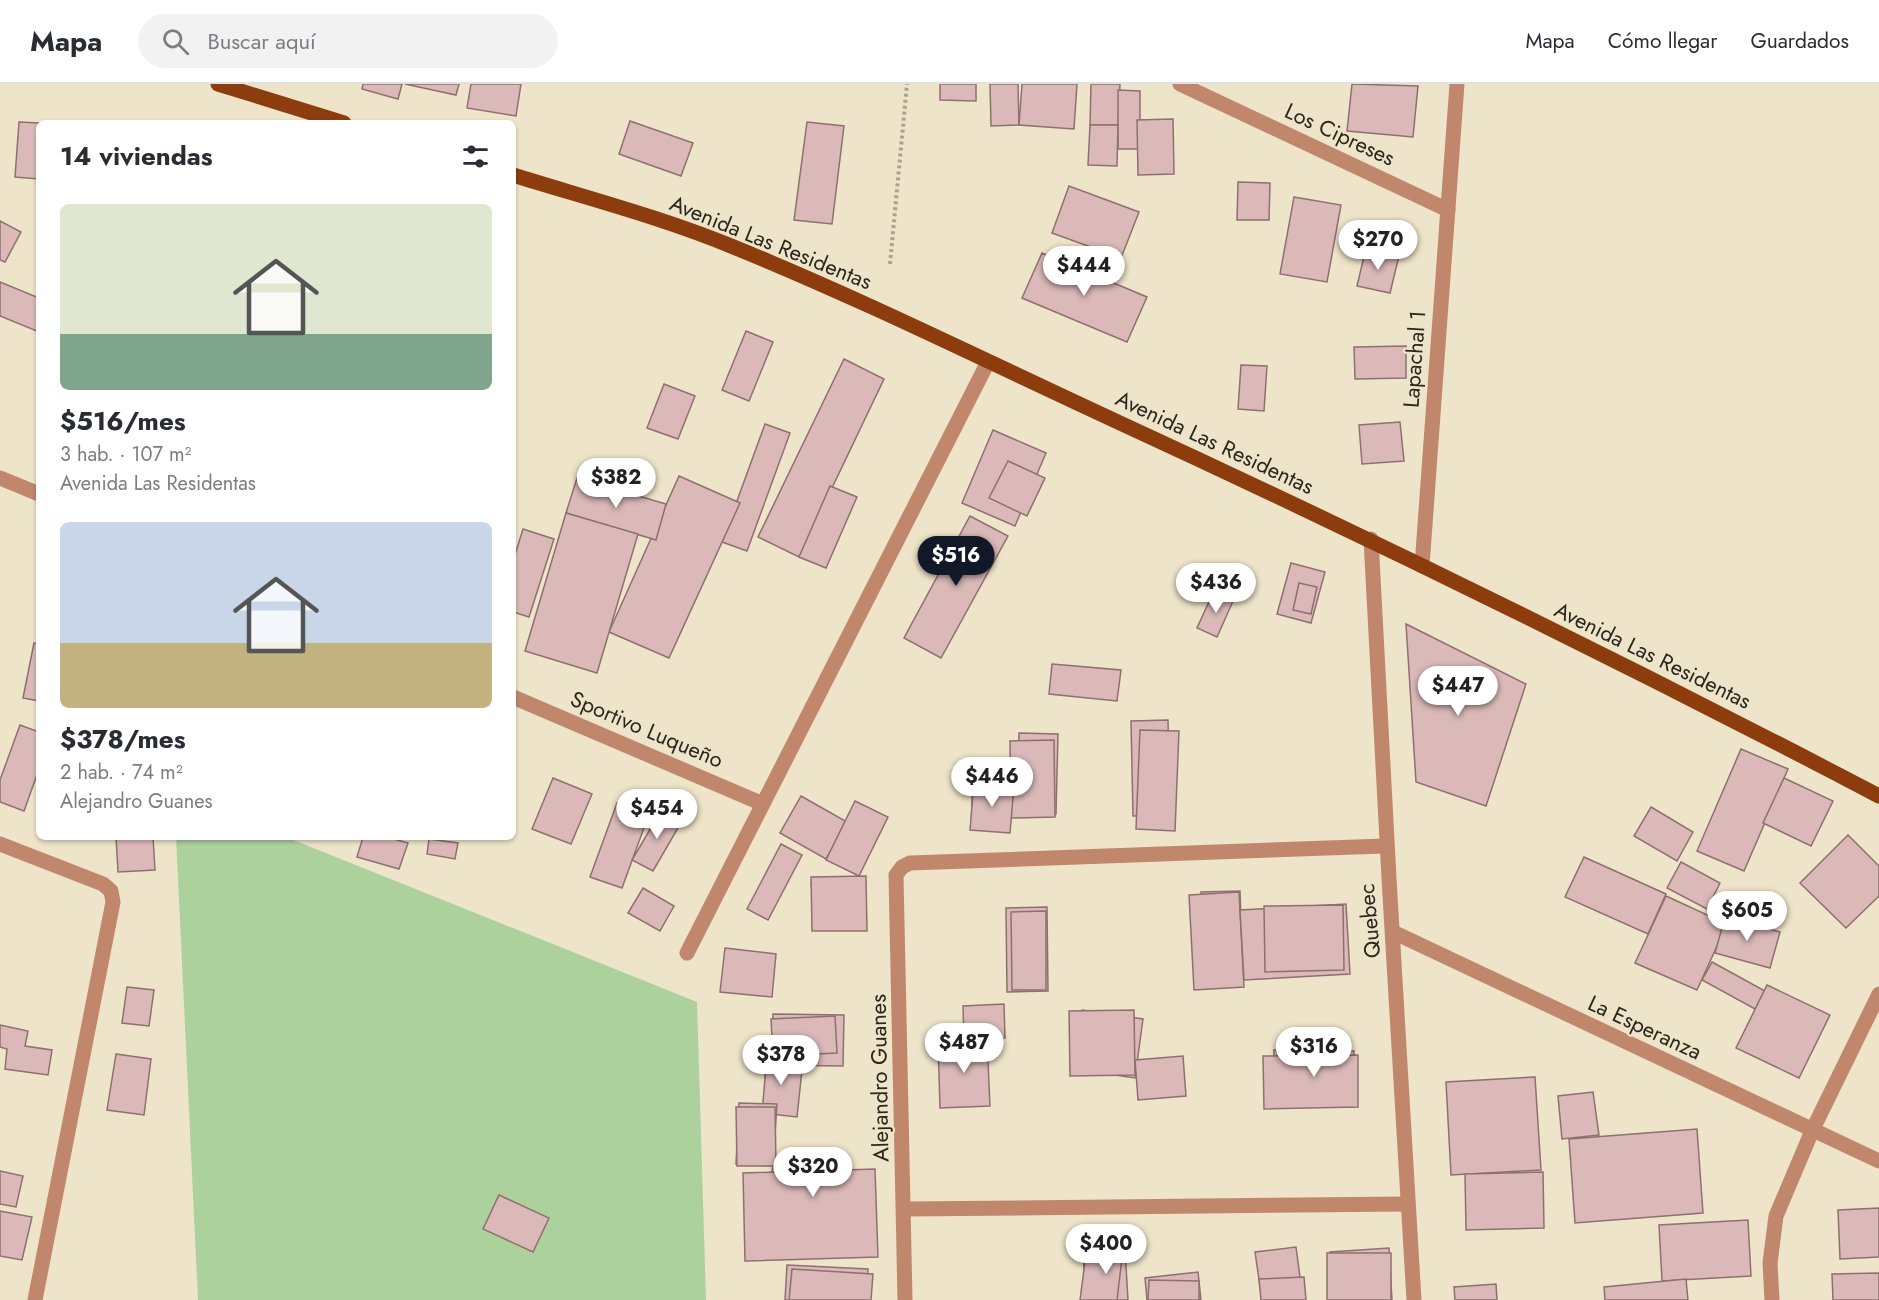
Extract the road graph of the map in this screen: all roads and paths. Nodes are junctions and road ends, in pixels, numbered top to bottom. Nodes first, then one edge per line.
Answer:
1 (218, 84) edge
2 (907, 84) edge
3 (1180, 84) edge
4 (1457, 84) edge
5 (334, 120) edge
6 (516, 176) edge
7 (1448, 210) junction
8 (890, 264) dead end
9 (988, 362) junction
10 (0, 478) edge
11 (36, 493) edge
12 (1371, 539) junction
13 (1422, 566) junction
14 (516, 698) edge
15 (1879, 796) edge
16 (763, 804) junction
17 (0, 844) edge
18 (1385, 846) junction
19 (1393, 932) junction
20 (687, 953) dead end
21 (1879, 994) edge
22 (1812, 1131) junction
23 (1879, 1161) edge
24 (1408, 1204) junction
25 (905, 1209) junction
26 (35, 1300) edge
27 (906, 1300) edge
28 (1414, 1300) edge
29 (1772, 1300) edge

1 - 5 main road
2 - 8 path
3 - 7 street, Los Cipreses
4 - 7 street, Lapachal 1
6 - 9 main road, Avenida Las Residentas
7 - 13 street, Lapachal 1
9 - 12 main road, Avenida Las Residentas
9 - 16 street
10 - 11 street
12 - 13 main road, Avenida Las Residentas
12 - 18 street, Quebec
13 - 15 main road, Avenida Las Residentas
14 - 16 street, Sportivo Luqueño
16 - 20 street
17 - 26 street
18 - 19 street, Quebec
18 - 25 street, Alejandro Guanes
19 - 22 street, La Esperanza
19 - 24 street, Quebec
21 - 22 street
22 - 23 street, La Esperanza
22 - 29 street
24 - 25 street
24 - 28 street, Quebec
25 - 27 street, Alejandro Guanes

